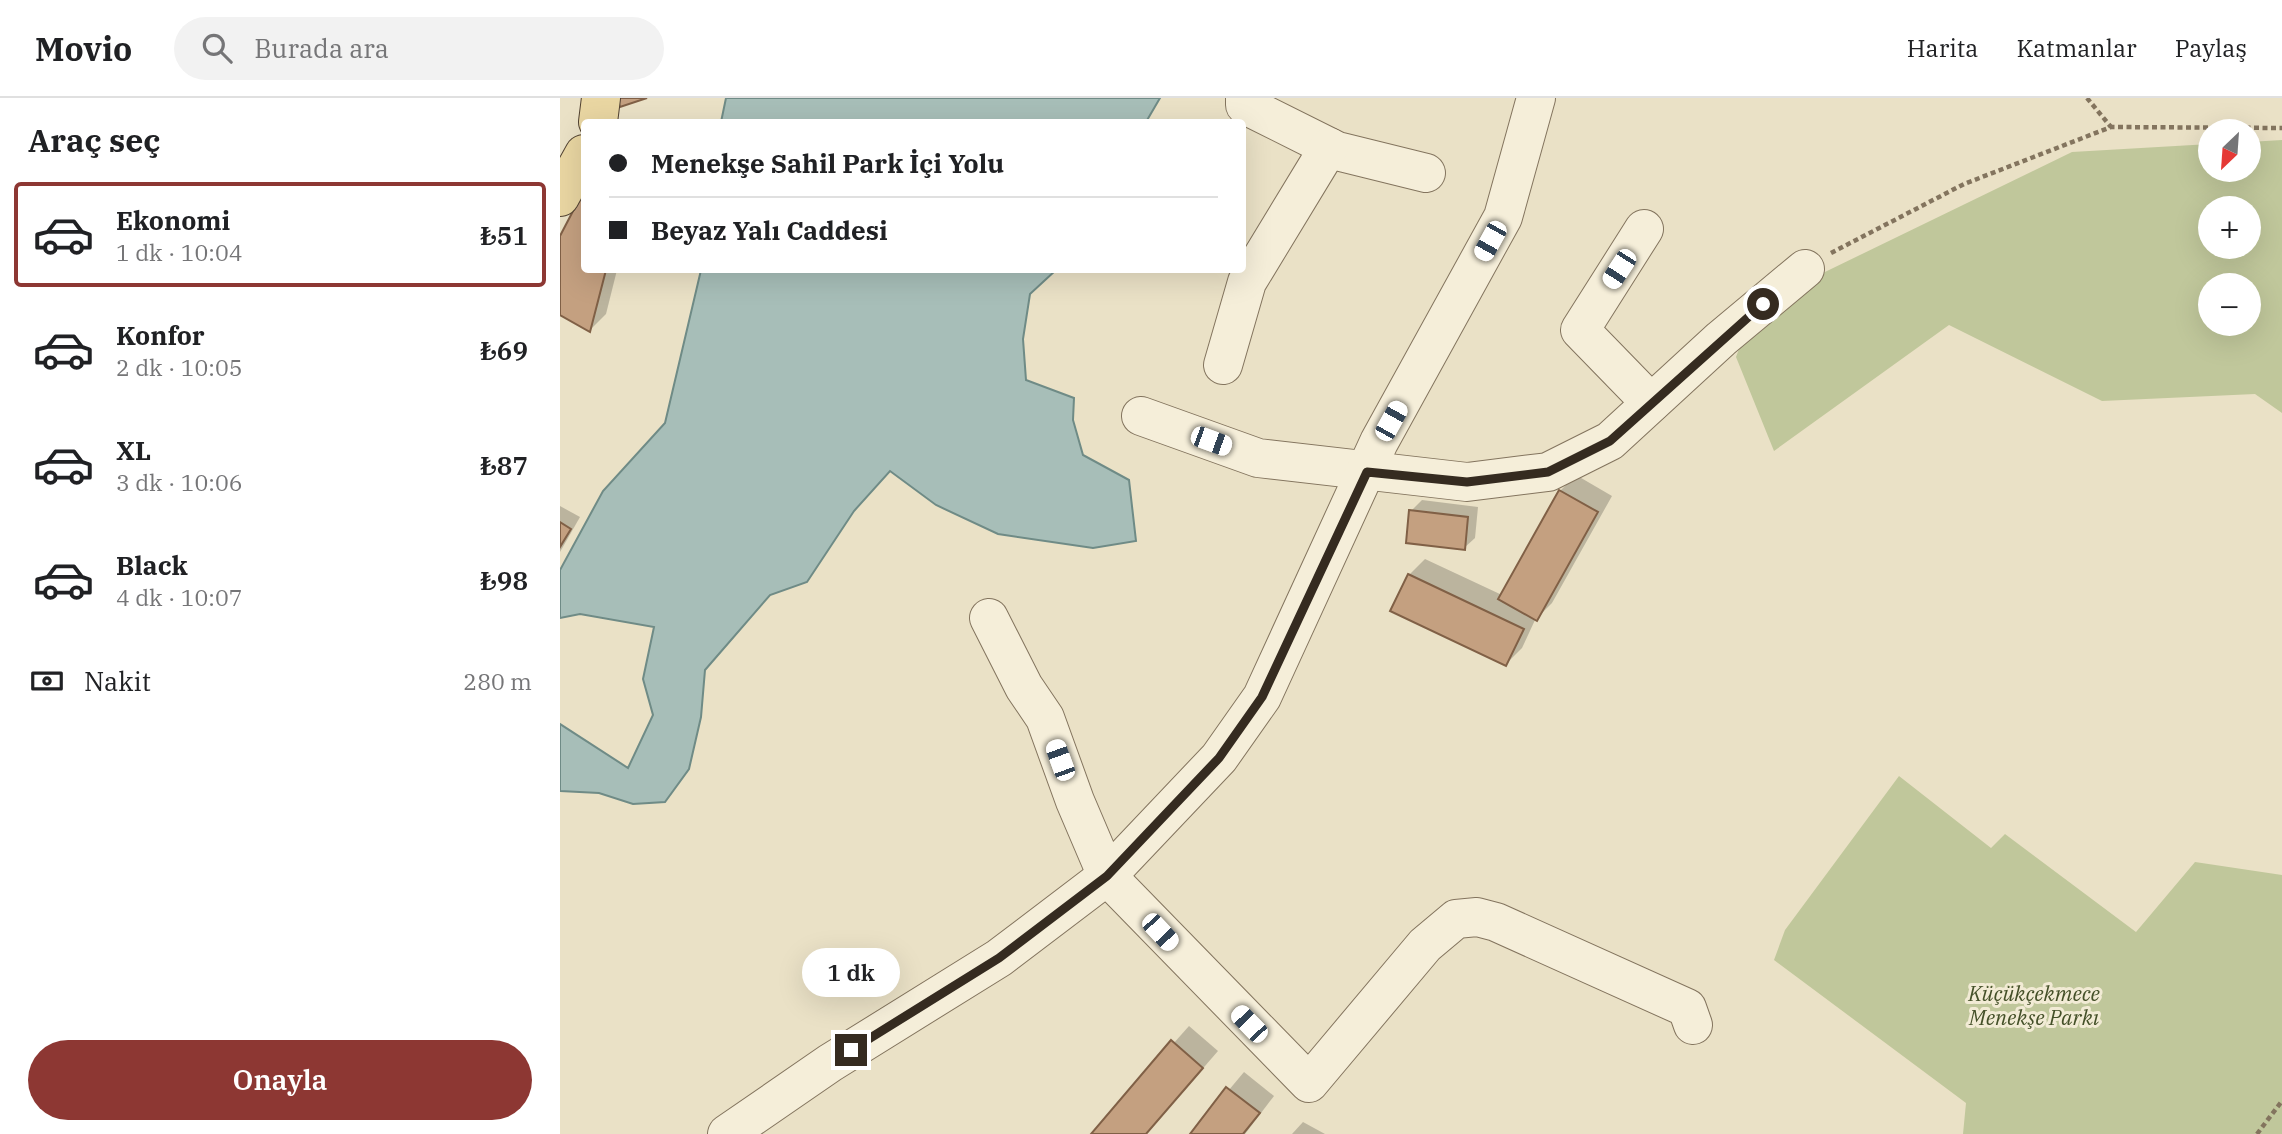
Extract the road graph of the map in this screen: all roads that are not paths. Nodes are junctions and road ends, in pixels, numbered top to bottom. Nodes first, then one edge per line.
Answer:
1 (601, 98) edge
2 (1245, 98) edge
3 (1536, 98) edge
4 (598, 119) edge
5 (1329, 147) junction
6 (581, 159) edge
7 (1426, 173) dead end
8 (560, 197) edge
9 (1644, 229) dead end
10 (1805, 268) road end
11 (1223, 365) dead end
12 (1651, 403) junction
13 (1141, 415) dead end
14 (1367, 472) junction
15 (989, 618) dead end
16 (1107, 876) junction
17 (1693, 1025) dead end
18 (727, 1134) edge

1 - 4 main road
2 - 5 street
3 - 14 street
5 - 7 street
5 - 11 street
6 - 8 main road
9 - 12 street
10 - 12 street
12 - 14 street
13 - 14 street
14 - 16 street
15 - 16 street
16 - 17 street
16 - 18 street

